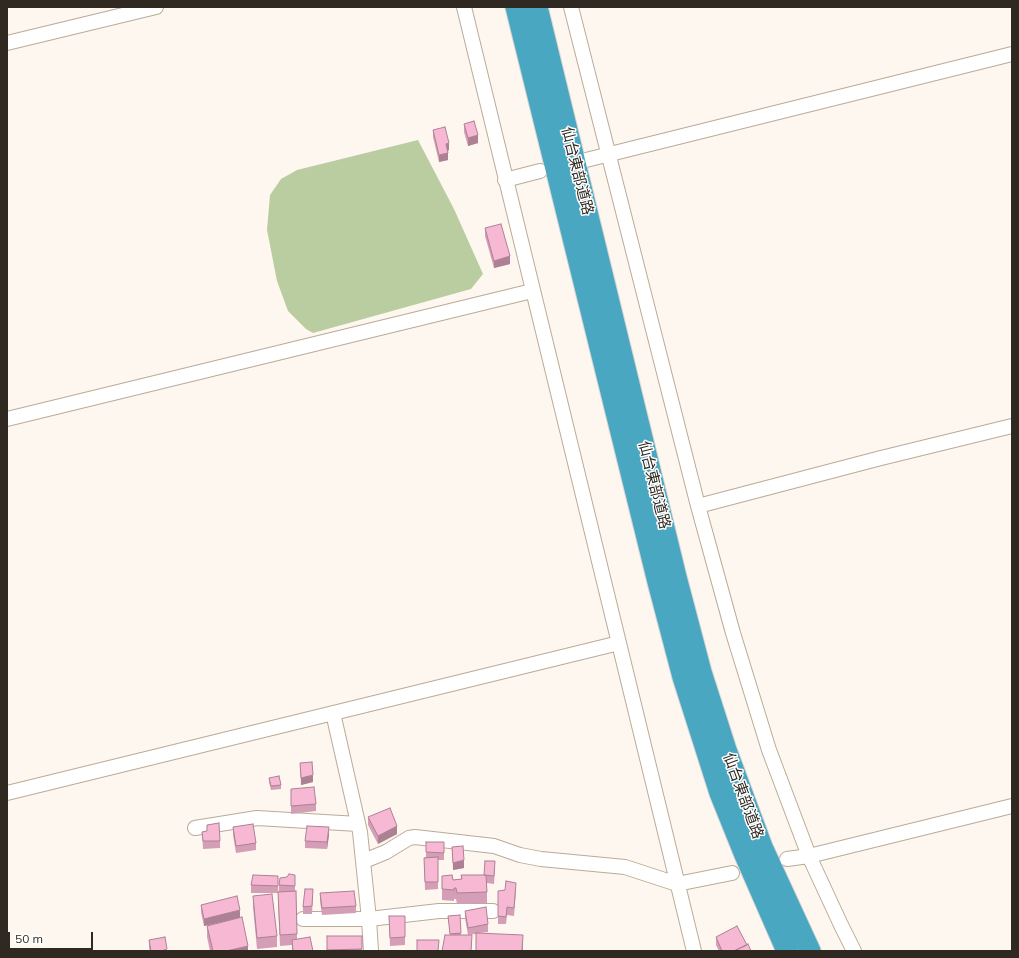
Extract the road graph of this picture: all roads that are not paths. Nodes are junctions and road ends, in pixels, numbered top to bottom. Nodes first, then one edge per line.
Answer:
1 (156, 7) edge
2 (464, 7) edge
3 (516, 7) edge
4 (537, 7) edge
5 (571, 7) edge
6 (7, 43) edge
7 (1012, 54) edge
8 (609, 155) junction
9 (586, 160) dead end
10 (540, 171) dead end
11 (505, 180) junction
12 (532, 291) junction
13 (7, 419) edge
14 (1012, 426) edge
15 (698, 506) junction
16 (619, 644) junction
17 (332, 713) junction
18 (7, 793) edge
19 (1012, 806) edge
20 (358, 824) junction
21 (194, 828) dead end
22 (810, 856) junction
23 (786, 859) dead end
24 (364, 861) junction
25 (732, 873) dead end
26 (678, 884) junction
27 (493, 910) dead end
28 (304, 919) dead end
29 (369, 919) junction
30 (371, 951) edge
31 (694, 951) edge
32 (787, 951) edge
33 (810, 951) edge
34 (854, 951) edge

1 - 6 street
2 - 11 street
3 - 32 highway, 仙台東部道路
4 - 33 highway, 仙台東部道路
5 - 8 street
7 - 8 street
8 - 9 street
8 - 15 street
10 - 11 street
11 - 12 street
12 - 13 street
12 - 16 street
14 - 15 street
15 - 22 street
16 - 17 street
16 - 26 street
17 - 18 street
17 - 20 street
19 - 22 street
20 - 21 street
20 - 24 street
22 - 23 street
22 - 34 street
24 - 26 street
24 - 29 street
25 - 26 street
26 - 31 street
27 - 29 street
28 - 29 street
29 - 30 street

